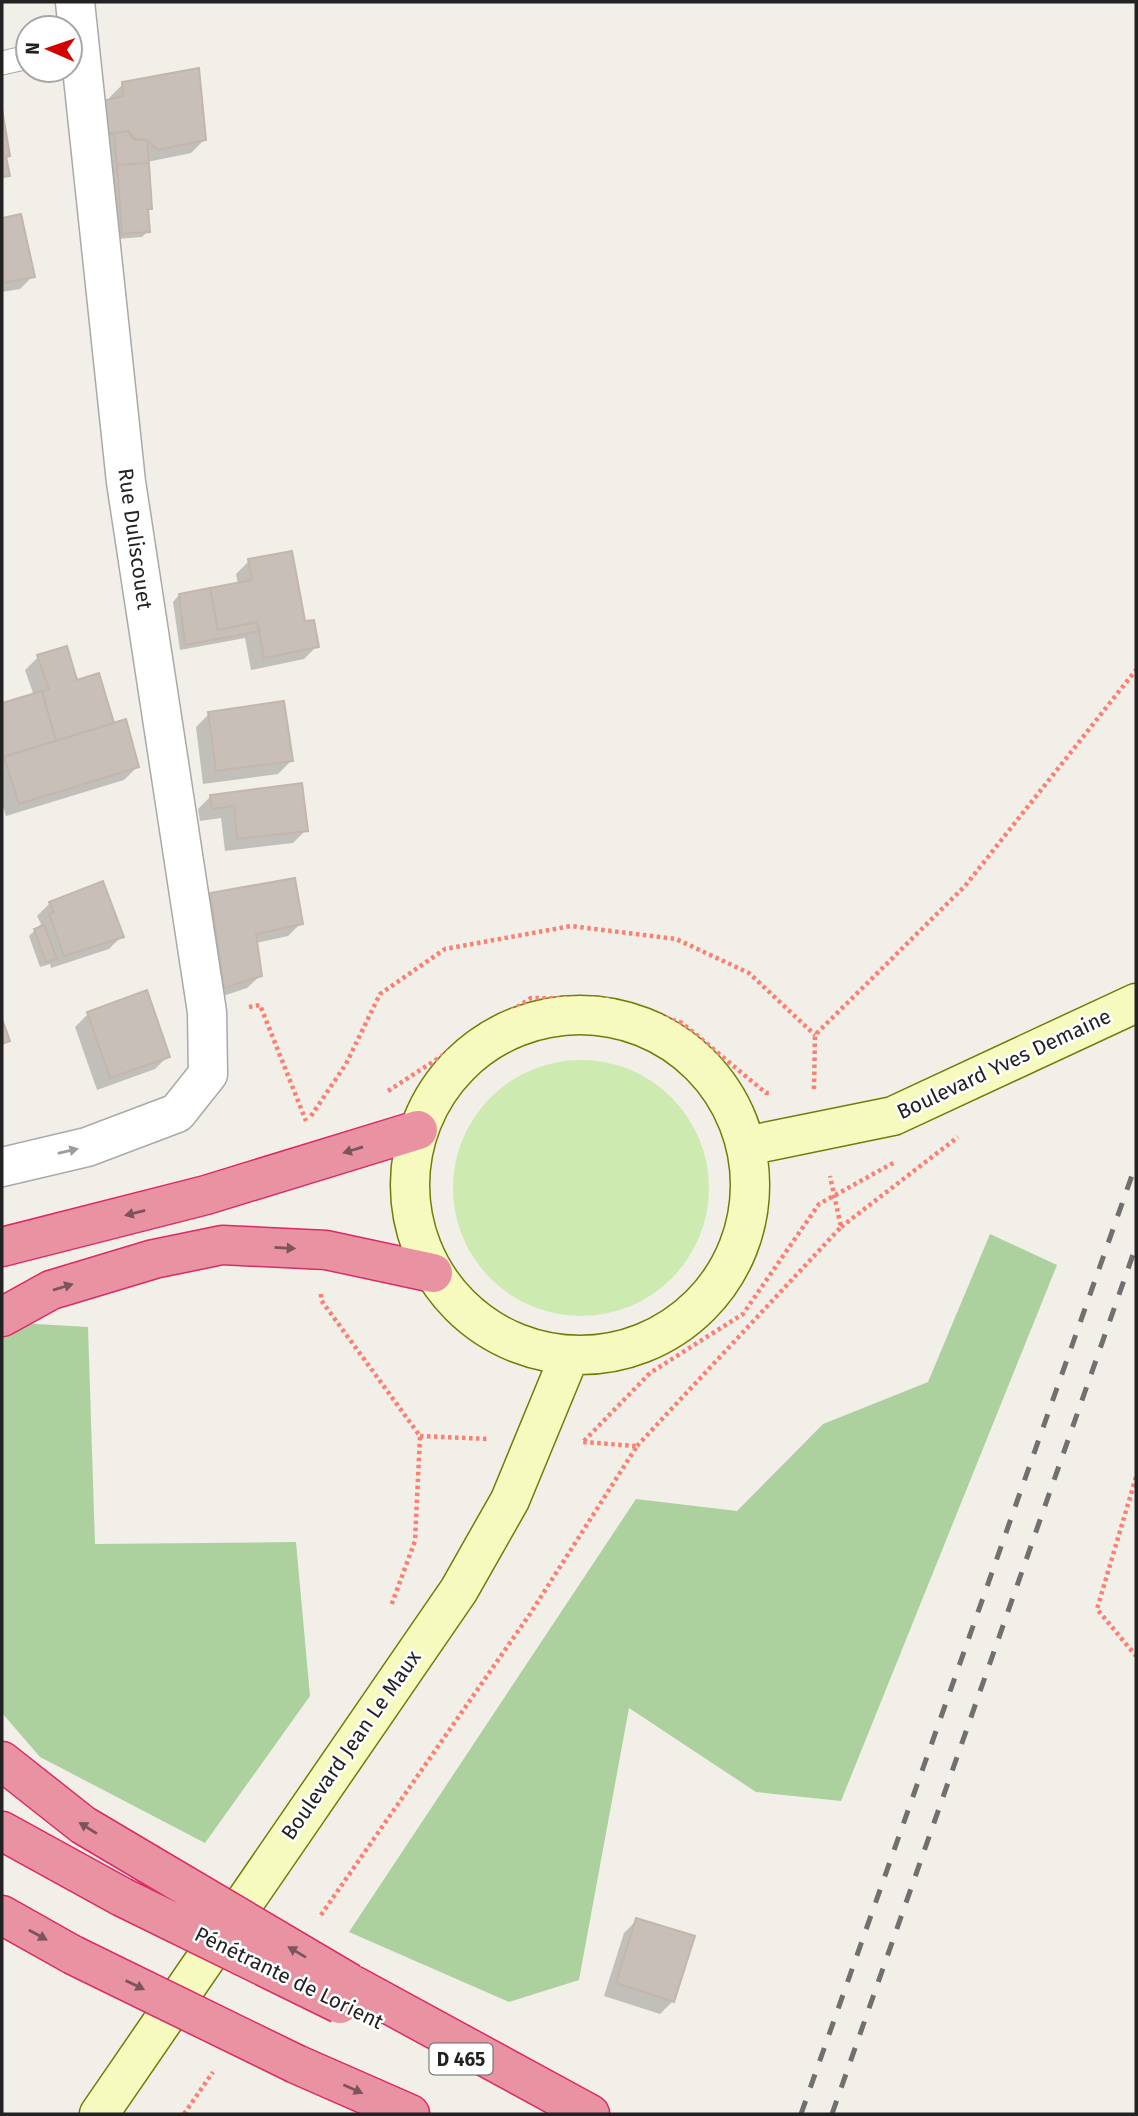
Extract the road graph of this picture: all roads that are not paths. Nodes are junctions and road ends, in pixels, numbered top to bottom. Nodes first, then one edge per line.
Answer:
1 (79, 84) edge
2 (1136, 1003) edge
3 (418, 1130) junction
4 (746, 1146) junction
5 (2, 1167) edge
6 (2, 1247) edge
7 (433, 1273) junction
8 (2, 1317) edge
9 (569, 1357) junction
10 (2, 1761) edge
11 (2, 1831) edge
12 (2, 1915) edge
13 (347, 1995) junction
14 (99, 2114) edge
15 (410, 2114) edge
16 (582, 2114) edge
17 (590, 2114) edge

5 -> 1 street, Rue Duliscouet
2 - 4 main road, Boulevard Yves Demaine
3 - 4 main road
3 -> 6 highway
3 - 7 main road
4 - 9 main road
8 -> 7 highway
7 - 9 main road
9 - 14 main road, Boulevard Jean Le Maux
13 -> 10 highway, bridge
11 - 13 highway, Pénétrante de Lorient / D 465, bridge
12 -> 15 highway, bridge
13 - 16 highway, Pénétrante de Lorient / D 465
13 - 17 highway

